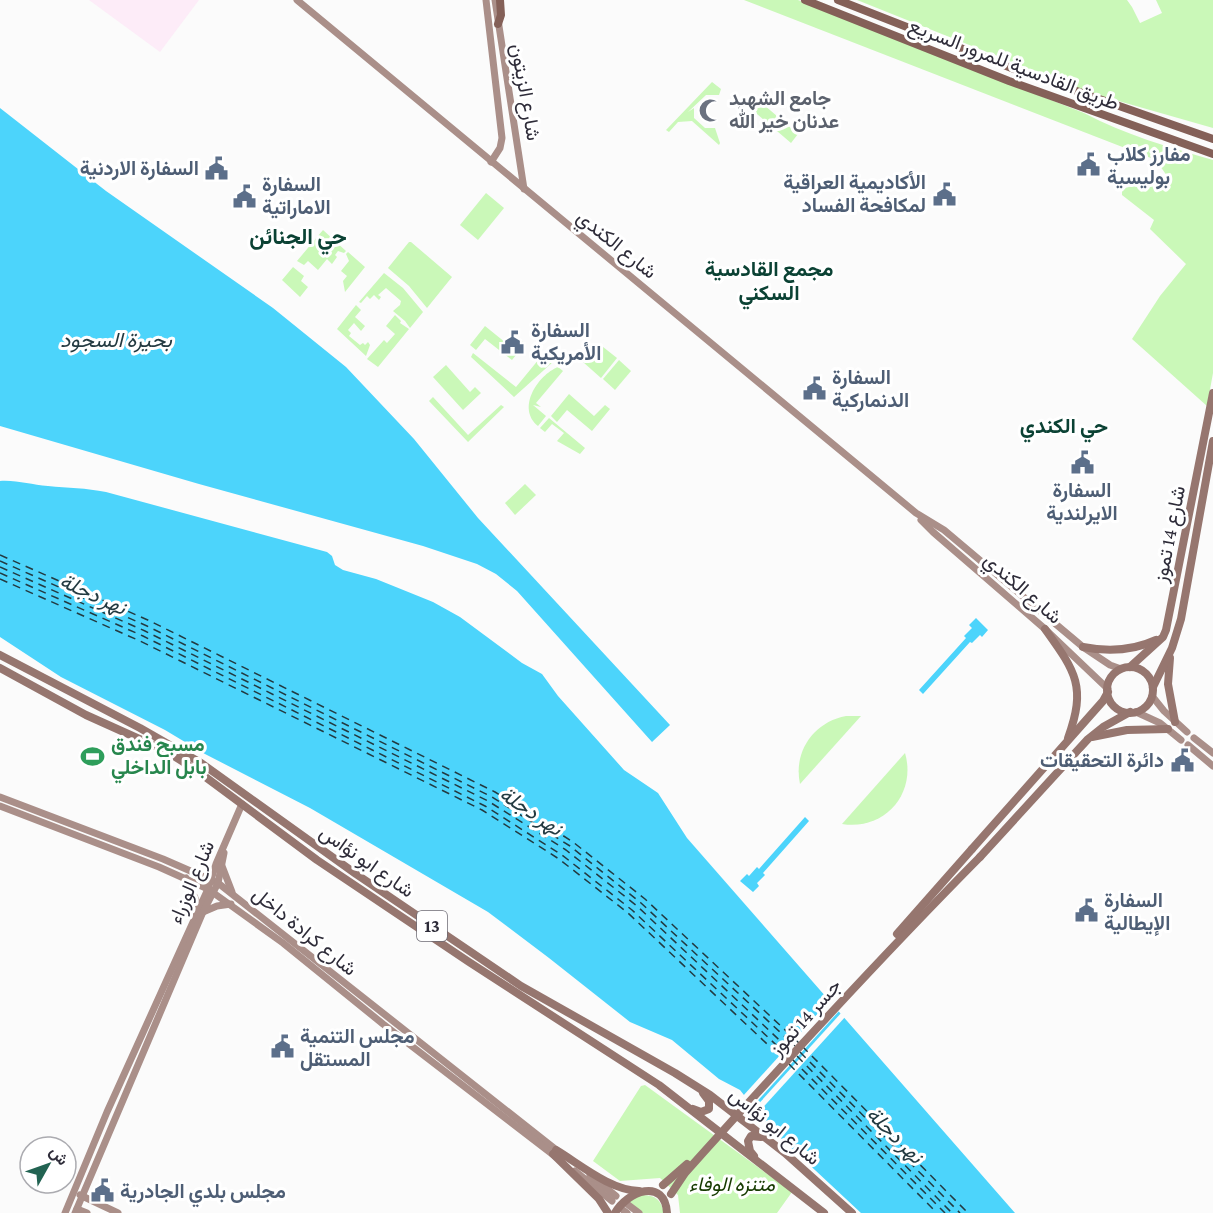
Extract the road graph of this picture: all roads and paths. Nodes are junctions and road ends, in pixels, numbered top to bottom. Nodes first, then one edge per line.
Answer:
1 (297, 0) edge
2 (486, 0) edge
3 (495, 0) edge
4 (500, 0) edge
5 (805, 0) edge
6 (838, 0) edge
7 (498, 24) junction
8 (1213, 139) edge
9 (1213, 154) edge
10 (491, 162) junction
11 (525, 189) junction
12 (1213, 393) edge
13 (1213, 441) edge
14 (916, 513) junction
15 (973, 554) junction
16 (967, 562) junction
17 (1045, 629) junction
18 (1162, 637) junction
19 (1083, 646) junction
20 (1172, 648) junction
21 (0, 655) edge
22 (0, 668) edge
23 (1125, 668) junction
24 (1153, 687) junction
25 (1108, 690) junction
26 (1152, 696) junction
27 (1133, 712) junction
28 (1175, 722) junction
29 (1168, 729) junction
30 (1187, 732) dead end
31 (1194, 738) dead end
32 (1088, 739) junction
33 (1181, 740) dead end
34 (1066, 742) junction
35 (1188, 745) dead end
36 (1213, 753) edge
37 (1213, 766) edge
38 (0, 796) edge
39 (242, 804) junction
40 (0, 806) edge
41 (219, 865) junction
42 (197, 874) junction
43 (186, 878) junction
44 (214, 881) junction
45 (210, 890) junction
46 (234, 894) junction
47 (231, 904) junction
48 (201, 910) junction
49 (675, 1073) junction
50 (677, 1098) junction
51 (91, 1152) junction
52 (555, 1152) junction
53 (785, 1153) junction
54 (99, 1157) junction
55 (775, 1174) junction
56 (78, 1183) edge
57 (639, 1191) junction
58 (650, 1191) junction
59 (78, 1194) edge
60 (73, 1195) edge
61 (82, 1196) junction
62 (614, 1199) dead end
63 (623, 1210) edge
64 (667, 1210) edge
65 (76, 1211) edge
66 (65, 1213) edge
67 (87, 1213) edge
68 (118, 1213) edge
69 (608, 1213) edge
70 (639, 1213) edge
71 (824, 1213) edge
72 (852, 1213) edge

1 - 10 street, شارع الكندي
2 - 10 street, شارع الزيتون
3 - 7 street, شارع الزيتون
4 - 7 highway
5 - 9 highway, طريق القادسية للمرور السريع
6 - 8 highway, طريق القادسية للمرور السريع
7 - 11 street, شارع الزيتون
10 - 11 street, شارع الكندي
11 - 14 street, شارع الكندي
12 - 18 main road, شارع 14 تموز
13 - 20 main road, شارع 14 تموز
14 - 15 street, شارع الكندي
14 - 16 street, شارع الكندي
15 - 16 street
15 - 19 street, شارع الكندي
16 - 17 street, شارع الكندي
17 - 25 street, شارع الكندي
17 - 34 main road
18 - 19 main road
18 - 23 main road, شارع 14 تموز
19 - 23 street, شارع الكندي
20 - 24 main road, شارع 14 تموز
20 - 28 main road
21 - 49 main road, شارع ابو نؤاس / 13
22 - 39 main road, شارع ابو نؤاس / 13
23 - 24 main road
23 - 25 main road
24 - 26 main road
25 - 27 main road
25 - 34 main road
26 - 27 main road
26 - 28 street
27 - 29 street
27 - 32 main road
28 - 30 street
29 - 32 main road
29 - 33 street
31 - 36 street
32 - 64 main road, جسر 14 تموز, bridge
34 - 58 main road, جسر 14 تموز, bridge
35 - 37 street
38 - 42 street, شارع كرادة داخل
39 - 41 street, شارع الوزراء
39 - 50 main road, شارع ابو نؤاس / 13
40 - 43 street, شارع كرادة داخل
41 - 42 street
41 - 44 street, شارع الوزراء
41 - 46 street
42 - 44 street, شارع كرادة داخل
43 - 45 street, شارع كرادة داخل
43 - 48 street
44 - 45 street, شارع الوزراء
44 - 46 street, شارع كرادة داخل
45 - 47 street, شارع كرادة داخل
45 - 48 street, شارع الوزراء
46 - 52 street, شارع كرادة داخل
47 - 48 street
47 - 52 street, شارع كرادة داخل
48 - 51 street, شارع الوزراء
48 - 54 street, شارع الوزراء
49 - 50 main road
49 - 53 main road, شارع ابو نؤاس / 13
50 - 55 main road, شارع ابو نؤاس / 13
51 - 54 street
51 - 56 street, شارع الوزراء
52 - 57 main road
52 - 62 street
52 - 69 main road
53 - 55 main road
53 - 72 main road, شارع ابو نؤاس / 13
54 - 61 street, شارع الوزراء
55 - 71 main road, شارع ابو نؤاس / 13
57 - 58 main road
57 - 63 main road
58 - 64 main road
59 - 61 street
60 - 66 street, شارع الوزراء
61 - 65 street, شارع الوزراء
61 - 68 street
63 - 70 street
65 - 67 street

